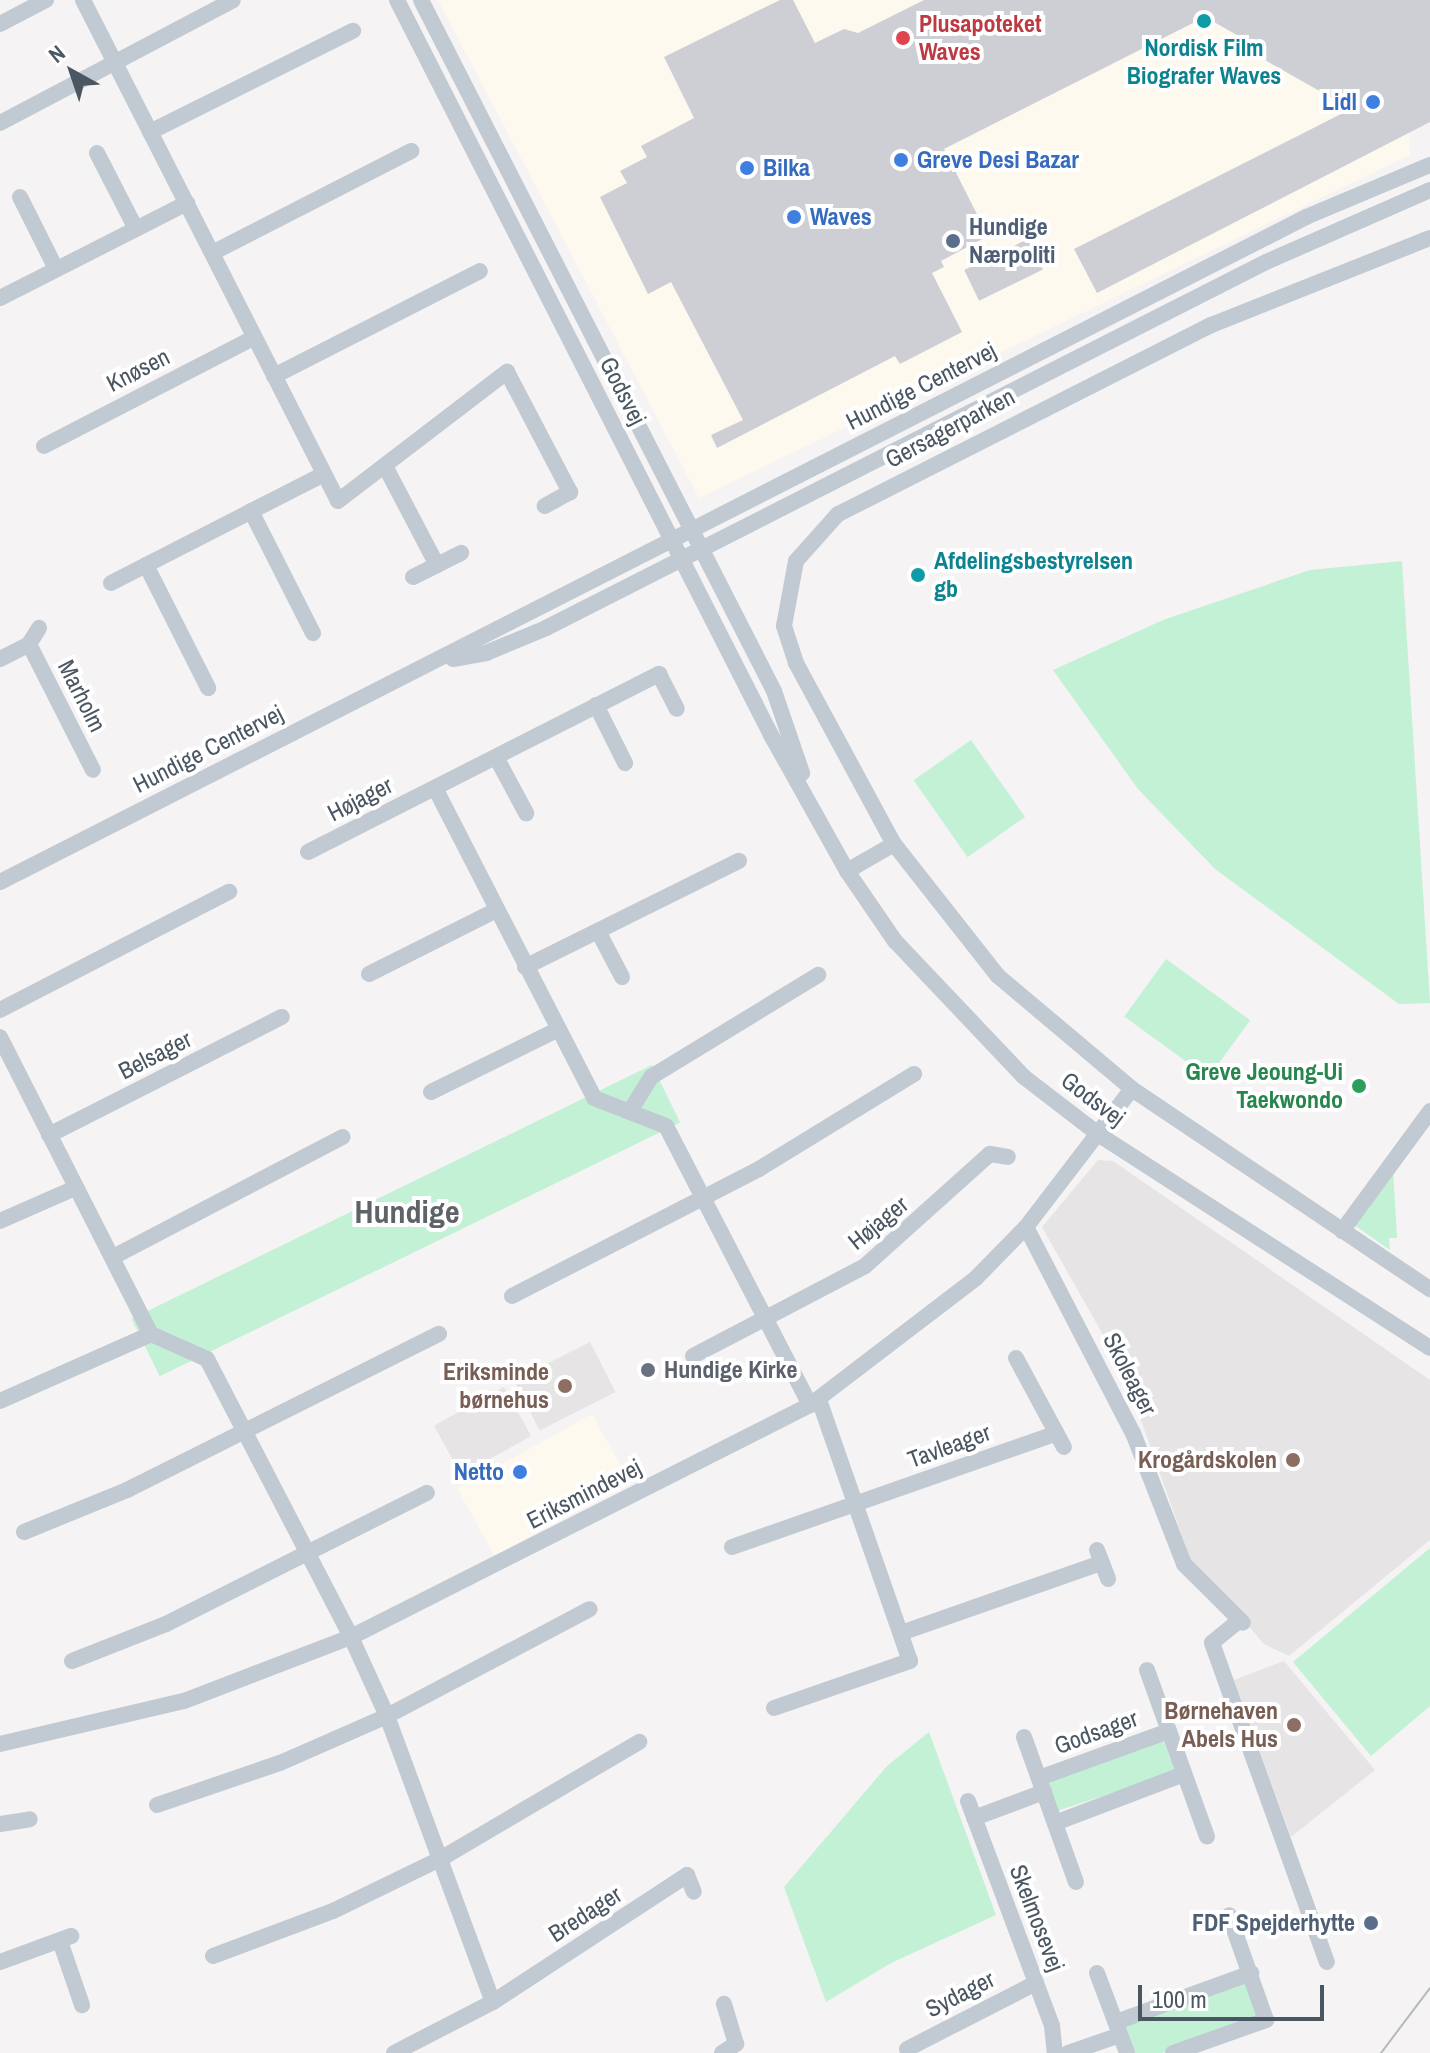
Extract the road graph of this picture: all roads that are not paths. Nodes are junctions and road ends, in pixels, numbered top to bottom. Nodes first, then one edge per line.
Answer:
1 (46, 0) edge
2 (83, 0) edge
3 (233, 0) edge
4 (397, 0) edge
5 (421, 0) edge
6 (0, 24) edge
7 (353, 31) dead end
8 (115, 61) junction
9 (0, 123) edge
10 (150, 132) junction
11 (411, 151) dead end
12 (97, 153) dead end
13 (1430, 165) edge
14 (1430, 190) edge
15 (20, 197) dead end
16 (187, 203) junction
17 (136, 229) junction
18 (1430, 238) edge
19 (212, 253) junction
20 (56, 269) junction
21 (480, 271) dead end
22 (0, 298) edge
23 (255, 337) junction
24 (274, 376) junction
25 (44, 446) dead end
26 (385, 466) junction
27 (324, 474) junction
28 (545, 506) dead end
29 (251, 511) junction
30 (691, 528) junction
31 (671, 539) junction
32 (702, 548) junction
33 (461, 553) dead end
34 (681, 559) junction
35 (146, 565) junction
36 (437, 565) junction
37 (413, 577) dead end
38 (111, 583) dead end
39 (39, 628) dead end
40 (313, 633) dead end
41 (29, 644) junction
42 (0, 659) edge
43 (440, 662) junction
44 (208, 688) dead end
45 (596, 705) junction
46 (677, 709) dead end
47 (496, 757) junction
48 (625, 763) dead end
49 (93, 770) dead end
50 (435, 788) junction
51 (811, 801) junction
52 (526, 813) dead end
53 (894, 844) junction
54 (308, 852) dead end
55 (739, 861) dead end
56 (847, 871) junction
57 (0, 882) edge
58 (229, 892) dead end
59 (497, 910) junction
60 (598, 931) junction
61 (525, 967) junction
62 (369, 974) dead end
63 (818, 975) dead end
64 (622, 977) dead end
65 (0, 1010) edge
66 (282, 1017) dead end
67 (557, 1030) junction
68 (0, 1037) edge
69 (914, 1074) dead end
70 (1132, 1089) junction
71 (431, 1092) dead end
72 (630, 1111) junction
73 (1430, 1111) edge
74 (49, 1135) junction
75 (1101, 1136) junction
76 (343, 1137) dead end
77 (1008, 1157) dead end
78 (75, 1188) junction
79 (704, 1198) junction
80 (0, 1221) edge
81 (1026, 1227) junction
82 (1342, 1231) junction
83 (113, 1257) junction
84 (1430, 1289) edge
85 (512, 1296) dead end
86 (766, 1319) junction
87 (151, 1334) junction
88 (439, 1334) dead end
89 (1430, 1348) edge
90 (693, 1356) dead end
91 (1016, 1358) dead end
92 (0, 1401) edge
93 (814, 1402) junction
94 (244, 1430) junction
95 (427, 1493) dead end
96 (857, 1504) junction
97 (24, 1532) dead end
98 (732, 1547) dead end
99 (308, 1555) junction
100 (1102, 1564) dead end
101 (590, 1609) dead end
102 (901, 1633) junction
103 (351, 1637) junction
104 (72, 1661) dead end
105 (1147, 1670) dead end
106 (774, 1708) dead end
107 (387, 1716) junction
108 (1169, 1731) junction
109 (1024, 1737) dead end
110 (639, 1742) dead end
111 (0, 1744) edge
112 (1184, 1774) junction
113 (1041, 1785) junction
114 (968, 1801) dead end
115 (157, 1805) dead end
116 (974, 1818) junction
117 (30, 1819) dead end
118 (1055, 1823) junction
119 (0, 1824) edge
120 (1207, 1837) dead end
121 (442, 1858) junction
122 (1076, 1882) dead end
123 (694, 1892) dead end
124 (1229, 1915) dead end
125 (213, 1956) dead end
126 (0, 1962) edge
127 (1327, 1962) dead end
128 (1097, 1973) dead end
129 (1251, 1973) junction
130 (1036, 1983) junction
131 (493, 2002) junction
132 (724, 2004) dead end
133 (82, 2005) dead end
134 (1118, 2028) junction
135 (907, 2049) dead end
136 (1059, 2052) edge
137 (394, 2053) edge
138 (722, 2053) edge
139 (1127, 2053) edge
140 (1173, 2053) edge

1 - 6 street
2 - 8 street
3 - 8 street
4 - 31 street, Godsvej
5 - 30 street, Godsvej
7 - 10 street
8 - 9 street
8 - 10 street
10 - 16 street
11 - 19 street
12 - 17 street
13 - 30 street, Hundige Centervej
14 - 32 street, Hundige Centervej
15 - 20 street
16 - 17 street
16 - 19 street
17 - 20 street
18 - 53 street, Gersagerparken
19 - 23 street
20 - 22 street
21 - 24 street
23 - 24 street
23 - 25 street, Knøsen
24 - 27 street
26 - 27 street
26 - 28 street
26 - 36 street
27 - 29 street
29 - 35 street
29 - 40 street
30 - 31 street, Hundige Centervej
30 - 32 street, Godsvej
31 - 34 street, Godsvej
31 - 43 street, Hundige Centervej
32 - 34 street, Hundige Centervej
32 - 51 street, Godsvej
33 - 36 street
34 - 43 street, Hundige Centervej
34 - 51 street, Godsvej
35 - 38 street
35 - 44 street
36 - 37 street
39 - 41 street, Marholm
41 - 42 street, Marholm
41 - 49 street, Marholm
43 - 57 street, Hundige Centervej
45 - 46 street, Højager
45 - 47 street, Højager
45 - 48 street
47 - 50 street, Højager
47 - 52 street
50 - 54 street, Højager
50 - 59 street
51 - 56 street, Godsvej
53 - 56 street
53 - 70 street, Gersagerparken
55 - 60 street
56 - 75 street, Godsvej
58 - 65 street
59 - 61 street
59 - 62 street
60 - 61 street
60 - 64 street
61 - 67 street
63 - 72 street
66 - 74 street, Belsager
67 - 71 street
67 - 72 street
68 - 74 street
69 - 79 street
70 - 75 street
70 - 82 street, Gersagerparken
72 - 79 street
73 - 82 street
74 - 78 street
75 - 81 street, Eriksmindevej
75 - 89 street, Godsvej
76 - 83 street
77 - 86 street, Højager
78 - 80 street
78 - 83 street
79 - 85 street
79 - 86 street
81 - 93 street, Eriksmindevej
81 - 127 street, Skoleager
82 - 84 street, Gersagerparken
83 - 87 street
86 - 90 street, Højager
86 - 93 street
87 - 92 street
87 - 94 street
88 - 94 street
91 - 96 street, Tavleager
93 - 96 street
93 - 103 street, Eriksmindevej
94 - 97 street
94 - 99 street
95 - 99 street
96 - 98 street, Tavleager
96 - 102 street
99 - 103 street
99 - 104 street
100 - 102 street
101 - 107 street
102 - 106 street
103 - 107 street
103 - 111 street, Eriksmindevej
105 - 108 street, Godsager
107 - 115 street
107 - 121 street
108 - 112 street, Godsager
108 - 113 street, Godsager
109 - 113 street, Godsager
110 - 121 street
112 - 118 street
112 - 120 street, Godsager
113 - 116 street, Godsager
113 - 118 street, Godsager
114 - 116 street, Skelmosevej
116 - 130 street, Skelmosevej
117 - 119 street
118 - 122 street, Godsager
121 - 125 street
121 - 131 street
123 - 131 street, Bredager
124 - 129 street
126 - 133 street
128 - 134 street
129 - 134 street
129 - 140 street
130 - 135 street, Sydager
130 - 136 street, Skelmosevej
131 - 137 street, Bredager
132 - 138 street
134 - 136 street
134 - 139 street

